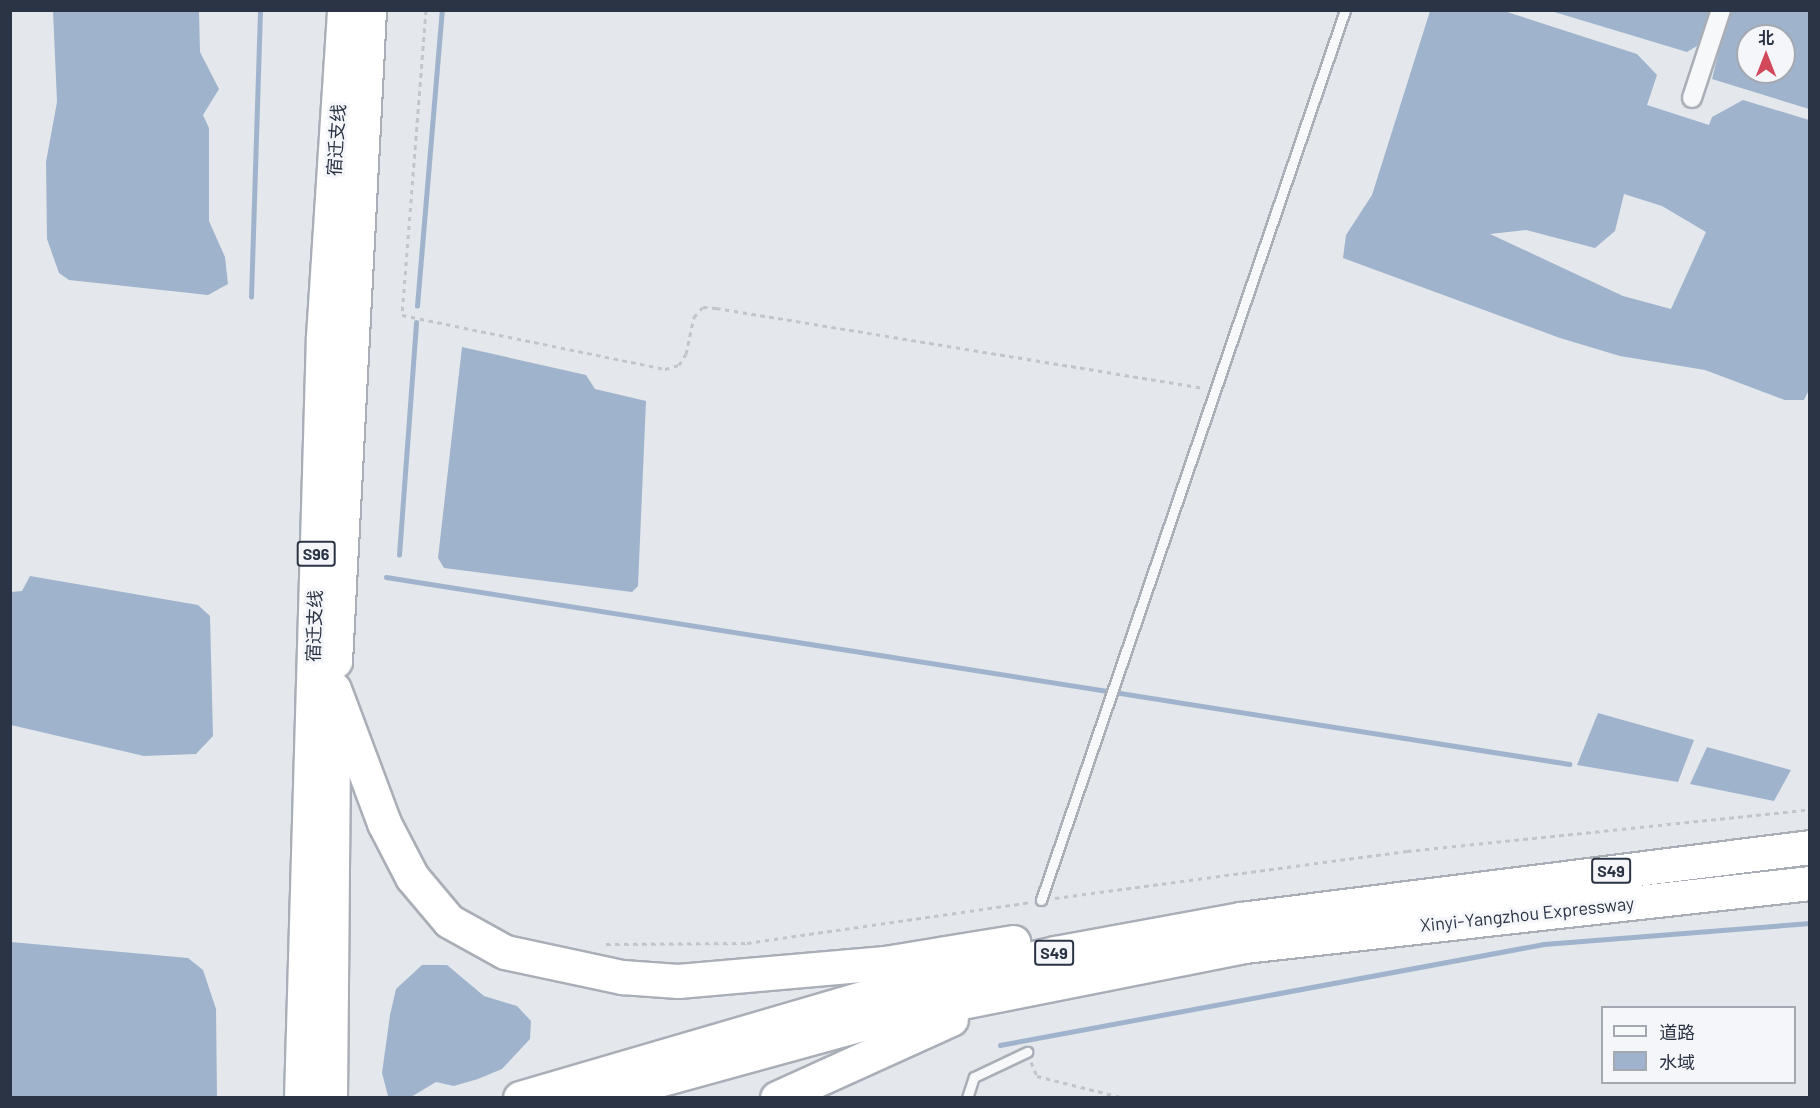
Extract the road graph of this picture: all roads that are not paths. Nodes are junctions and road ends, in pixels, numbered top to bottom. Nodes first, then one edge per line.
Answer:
1 (344, 10) edge
2 (369, 10) edge
3 (1345, 10) edge
4 (1721, 10) edge
5 (1692, 98) dead end
6 (334, 689) junction
7 (1809, 847) edge
8 (1809, 883) edge
9 (1413, 895) junction
10 (1041, 900) road end
11 (1244, 946) junction
12 (1027, 1052) road end
13 (701, 1056) junction
14 (301, 1098) edge
15 (330, 1098) edge
16 (520, 1098) edge
17 (592, 1098) edge
18 (777, 1098) edge
19 (967, 1098) edge

1 - 14 highway, 宿迁支线 / S96
2 - 6 highway, 宿迁支线 / S96
3 - 10 lane
4 - 5 street
6 - 9 highway
6 - 15 highway, 宿迁支线 / S96
7 - 9 highway, Xinyi-Yangzhou Expressway / S49
8 - 11 highway, Xinyi-Yangzhou Expressway / S49
9 - 13 highway, S49
11 - 13 highway
11 - 18 highway, S49
12 - 19 lane
13 - 16 highway, S49
13 - 17 highway

